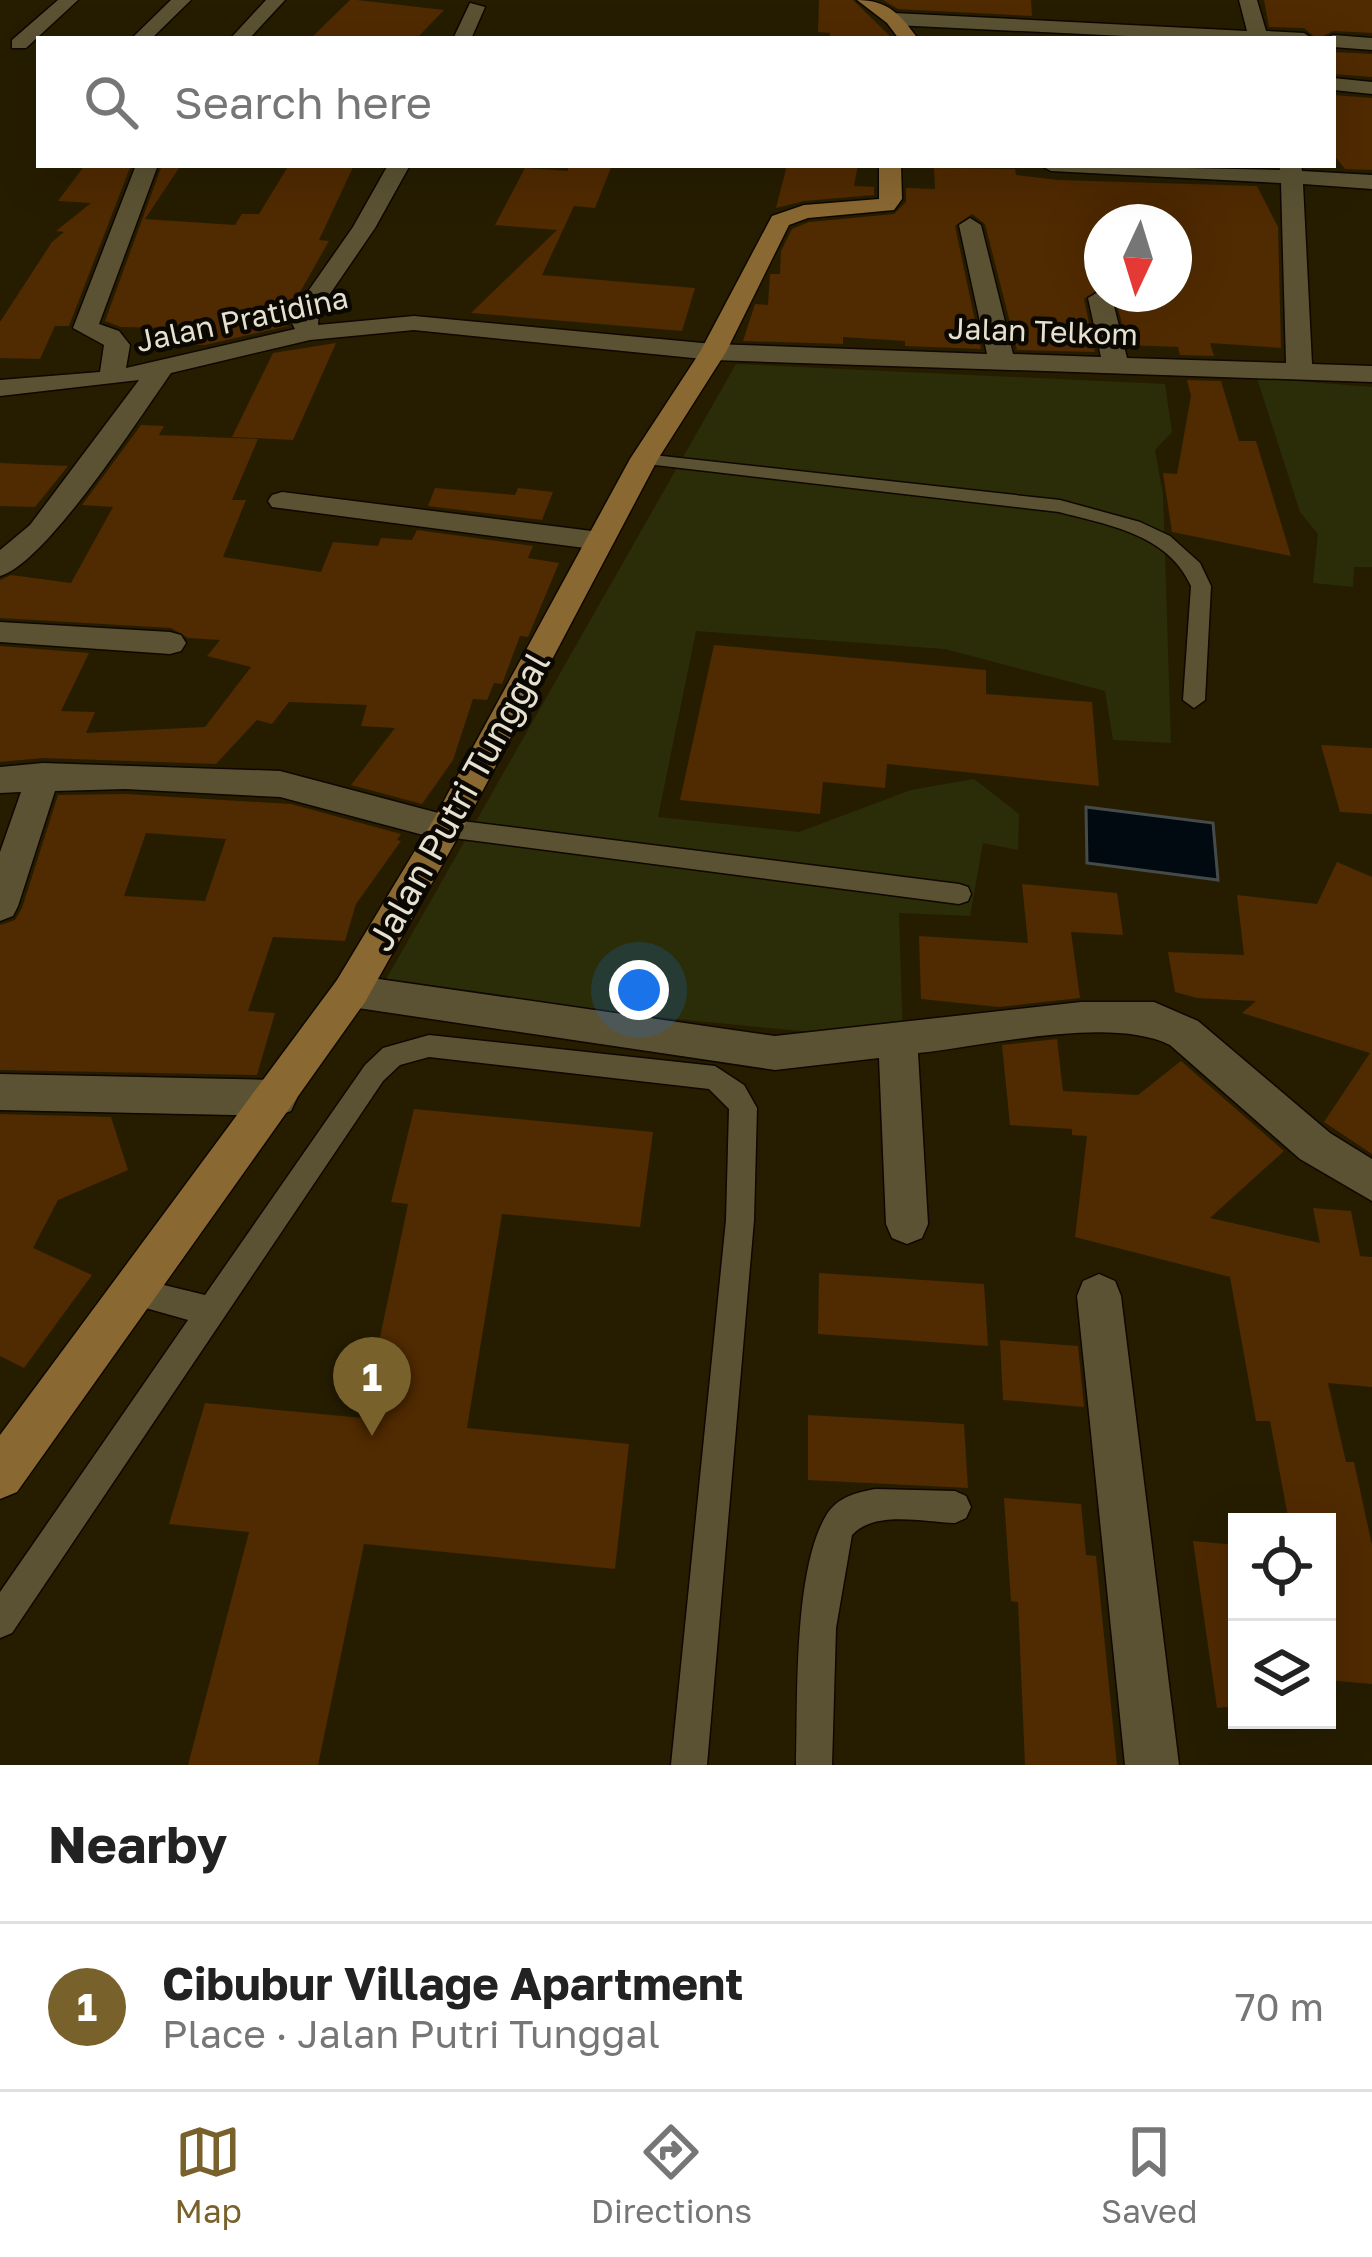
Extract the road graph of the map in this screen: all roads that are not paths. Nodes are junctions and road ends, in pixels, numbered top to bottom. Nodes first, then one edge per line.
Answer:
1 (70, 0) edge
2 (182, 0) edge
3 (276, 0) edge
4 (866, 0) edge
5 (1040, 0) edge
6 (1248, 0) edge
7 (476, 7) dead end
8 (894, 20) junction
9 (1040, 29) edge
10 (143, 36) edge
11 (242, 36) edge
12 (463, 36) edge
13 (907, 36) edge
14 (1234, 36) edge
15 (1262, 36) edge
16 (1336, 41) edge
17 (19, 44) dead end
18 (1372, 44) edge
19 (1336, 83) edge
20 (1372, 88) edge
21 (146, 168) edge
22 (397, 168) edge
23 (890, 168) edge
24 (1172, 168) edge
25 (1291, 171) edge
26 (1372, 182) edge
27 (970, 225) dead end
28 (1103, 312) edge
29 (310, 333) junction
30 (712, 352) junction
31 (1002, 363) junction
32 (1116, 367) junction
33 (1299, 371) junction
34 (159, 372) junction
35 (1372, 374) edge
36 (112, 379) junction
37 (0, 388) edge
38 (644, 459) junction
39 (282, 501) dead end
40 (600, 541) junction
41 (0, 566) edge
42 (0, 632) edge
43 (170, 643) dead end
44 (1194, 700) dead end
45 (44, 776) junction
46 (0, 780) edge
47 (446, 828) junction
48 (959, 894) dead end
49 (0, 906) edge
50 (351, 991) junction
51 (898, 1038) junction
52 (0, 1092) edge
53 (278, 1098) junction
54 (1372, 1182) edge
55 (907, 1224) dead end
56 (131, 1291) junction
57 (1099, 1297) dead end
58 (212, 1311) junction
59 (0, 1475) edge
60 (955, 1507) dead end
61 (0, 1621) edge
62 (689, 1765) edge
63 (814, 1765) edge
64 (1152, 1765) edge

1 - 17 street
2 - 10 street
3 - 11 street
4 - 8 street
5 - 9 street
6 - 15 street
7 - 12 street
8 - 9 street
8 - 13 street
9 - 14 street
16 - 18 street
19 - 20 street
21 - 36 street
22 - 29 street
23 - 30 street, Jalan Putri Tunggal
24 - 25 street
25 - 26 street
25 - 33 street
27 - 31 street
28 - 32 street
29 - 30 street, Jalan Pratidina
29 - 34 street, Jalan Pratidina
30 - 31 street, Jalan Telkom
30 - 38 street, Jalan Putri Tunggal
31 - 32 street, Jalan Telkom
32 - 33 street, Jalan Telkom
33 - 35 street, Jalan Telkom
34 - 36 street, Jalan Pratidina
34 - 41 street
36 - 37 street, Jalan Pratidina
38 - 40 street, Jalan Putri Tunggal
38 - 44 lane
39 - 40 street
40 - 47 street, Jalan Putri Tunggal
42 - 43 street
45 - 46 street
45 - 47 street
45 - 49 street
47 - 48 lane
47 - 50 street, Jalan Putri Tunggal
50 - 51 street
50 - 53 street, Jalan Putri Tunggal
51 - 54 street
51 - 55 street
52 - 53 street
53 - 56 street, Jalan Putri Tunggal
56 - 58 lane
56 - 59 street, Jalan Putri Tunggal
57 - 64 street
58 - 61 lane
58 - 62 lane
60 - 63 lane

